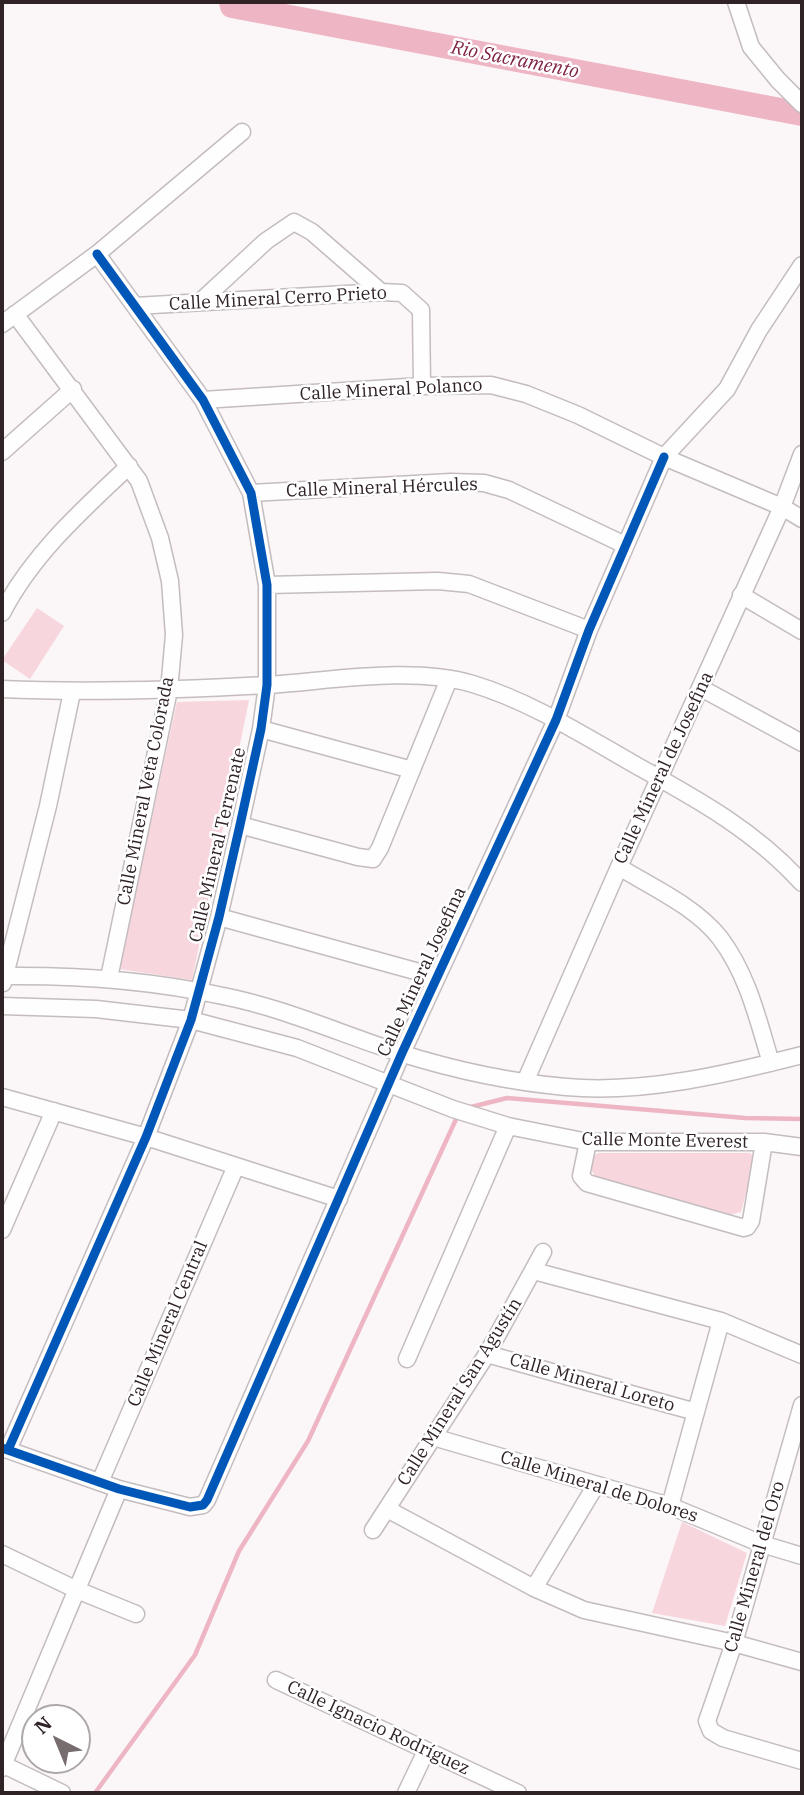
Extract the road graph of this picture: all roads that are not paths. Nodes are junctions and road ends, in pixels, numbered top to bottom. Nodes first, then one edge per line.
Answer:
1 (736, 2) edge
2 (802, 104) edge
3 (242, 132) dead end
4 (97, 254) junction
5 (802, 265) edge
6 (381, 292) junction
7 (200, 302) junction
8 (135, 306) junction
9 (15, 314) junction
10 (2, 324) edge
11 (422, 386) junction
12 (73, 389) junction
13 (202, 400) junction
14 (2, 452) edge
15 (802, 454) edge
16 (664, 457) junction
17 (129, 466) junction
18 (251, 494) junction
19 (782, 507) junction
20 (802, 519) edge
21 (625, 545) junction
22 (267, 585) junction
23 (741, 595) junction
24 (2, 614) edge
25 (589, 630) junction
26 (802, 631) edge
27 (449, 679) junction
28 (267, 685) junction
29 (701, 688) junction
30 (2, 690) edge
31 (169, 690) junction
32 (72, 692) junction
33 (556, 720) junction
34 (261, 729) junction
35 (802, 743) edge
36 (412, 770) junction
37 (659, 778) junction
38 (240, 825) junction
39 (619, 867) junction
40 (802, 883) edge
41 (219, 917) junction
42 (437, 977) junction
43 (109, 978) junction
44 (3, 979) edge
45 (200, 992) junction
46 (2, 1006) edge
47 (191, 1020) junction
48 (402, 1053) junction
49 (802, 1055) edge
50 (771, 1063) junction
51 (526, 1082) junction
52 (389, 1084) junction
53 (2, 1097) edge
54 (54, 1111) junction
55 (508, 1126) junction
56 (146, 1137) junction
57 (588, 1142) junction
58 (764, 1142) junction
59 (802, 1147) edge
60 (236, 1166) junction
61 (338, 1199) junction
62 (2, 1230) edge
63 (543, 1252) dead end
64 (534, 1271) junction
65 (721, 1321) junction
66 (487, 1354) junction
67 (802, 1355) edge
68 (407, 1359) dead end
69 (802, 1405) edge
70 (696, 1412) junction
71 (433, 1437) junction
72 (5, 1449) edge
73 (795, 1457) edge
74 (100, 1482) junction
75 (596, 1485) junction
76 (119, 1489) junction
77 (670, 1506) junction
78 (387, 1509) junction
79 (373, 1530) dead end
80 (762, 1544) junction
81 (2, 1554) edge
82 (802, 1556) edge
83 (534, 1588) junction
84 (76, 1590) junction
85 (136, 1614) dead end
86 (734, 1643) junction
87 (802, 1662) edge
88 (276, 1680) dead end
89 (426, 1751) junction
90 (802, 1761) edge
91 (2, 1766) edge
92 (62, 1793) edge
93 (406, 1793) edge
94 (518, 1793) edge

1 - 2 street
3 - 4 street
4 - 8 street, Calle Mineral Terrenate
4 - 9 street
5 - 16 street, Calle Mineral Josefina
6 - 7 street, Calle Mineral Cerro Prieto
6 - 7 street
6 - 11 street, Calle Mineral Cerro Prieto
7 - 8 street, Calle Mineral Cerro Prieto
8 - 13 street, Calle Mineral Terrenate
9 - 10 street
9 - 12 street, Calle Mineral Veta Colorada
11 - 13 street, Calle Mineral Polanco
11 - 16 street, Calle Mineral Polanco
12 - 14 street
12 - 17 street, Calle Mineral Veta Colorada
13 - 18 street, Calle Mineral Terrenate
15 - 19 street, Calle Mineral de Josefina
16 - 19 street, Calle Mineral Polanco
16 - 21 street, Calle Mineral Josefina
17 - 24 street
17 - 31 street, Calle Mineral Veta Colorada
18 - 21 street, Calle Mineral Hércules
18 - 22 street, Calle Mineral Terrenate
19 - 20 street, Calle Mineral Polanco
19 - 23 street, Calle Mineral de Josefina
21 - 25 street, Calle Mineral Josefina
22 - 25 street
22 - 28 street, Calle Mineral Terrenate
23 - 26 street
23 - 29 street, Calle Mineral de Josefina
25 - 33 street, Calle Mineral Josefina
27 - 28 street
27 - 33 street
27 - 36 street
28 - 31 street
28 - 34 street, Calle Mineral Terrenate
29 - 35 street
29 - 37 street, Calle Mineral de Josefina
30 - 32 street
31 - 32 street
31 - 43 street, Calle Mineral Veta Colorada
32 - 44 street
33 - 37 street
33 - 42 street, Calle Mineral Josefina
34 - 36 street
34 - 38 street, Calle Mineral Terrenate
36 - 38 street
37 - 39 street, Calle Mineral de Josefina
37 - 40 street
38 - 41 street, Calle Mineral Terrenate
39 - 50 street
39 - 51 street, Calle Mineral de Josefina
41 - 42 street
41 - 45 street, Calle Mineral Terrenate
42 - 48 street, Calle Mineral Josefina
43 - 44 street
43 - 45 street
45 - 47 street, Calle Mineral Terrenate
45 - 48 street
46 - 47 street, Calle Monte Everest
47 - 52 street, Calle Monte Everest
47 - 56 street, Calle Mineral Terrenate
48 - 51 street
48 - 52 street, Calle Mineral Josefina
49 - 50 street
50 - 51 street
52 - 55 street, Calle Monte Everest
52 - 61 street, Calle Mineral Josefina
53 - 54 street
54 - 56 street
54 - 62 street
55 - 57 street, Calle Monte Everest
55 - 68 street
56 - 60 street
56 - 72 street, Calle Mineral Terrenate
57 - 58 street, Calle Monte Everest
57 - 58 street
58 - 59 street, Calle Monte Everest
60 - 61 street
60 - 74 street, Calle Mineral Central
61 - 76 street, Calle Mineral Josefina
63 - 64 street, Calle Mineral San Agustín
64 - 65 street
64 - 66 street, Calle Mineral San Agustín
65 - 67 street
65 - 70 street
66 - 70 street, Calle Mineral Loreto
66 - 71 street, Calle Mineral San Agustín
69 - 73 street, Calle Mineral del Oro
70 - 77 street
71 - 75 street, Calle Mineral de Dolores
71 - 78 street, Calle Mineral San Agustín
72 - 74 street
73 - 80 street, Calle Mineral del Oro
74 - 76 street
75 - 77 street, Calle Mineral de Dolores
75 - 83 street
76 - 84 street
77 - 80 street, Calle Mineral de Dolores
78 - 79 street, Calle Mineral San Agustín
78 - 83 street
80 - 82 street, Calle Mineral de Dolores
80 - 86 street, Calle Mineral del Oro
81 - 84 street
83 - 86 street
84 - 85 street
84 - 91 street
86 - 87 street
86 - 90 street, Calle Mineral del Oro
88 - 89 street, Calle Ignacio Rodríguez
89 - 93 street
89 - 94 street, Calle Ignacio Rodríguez
91 - 92 street

